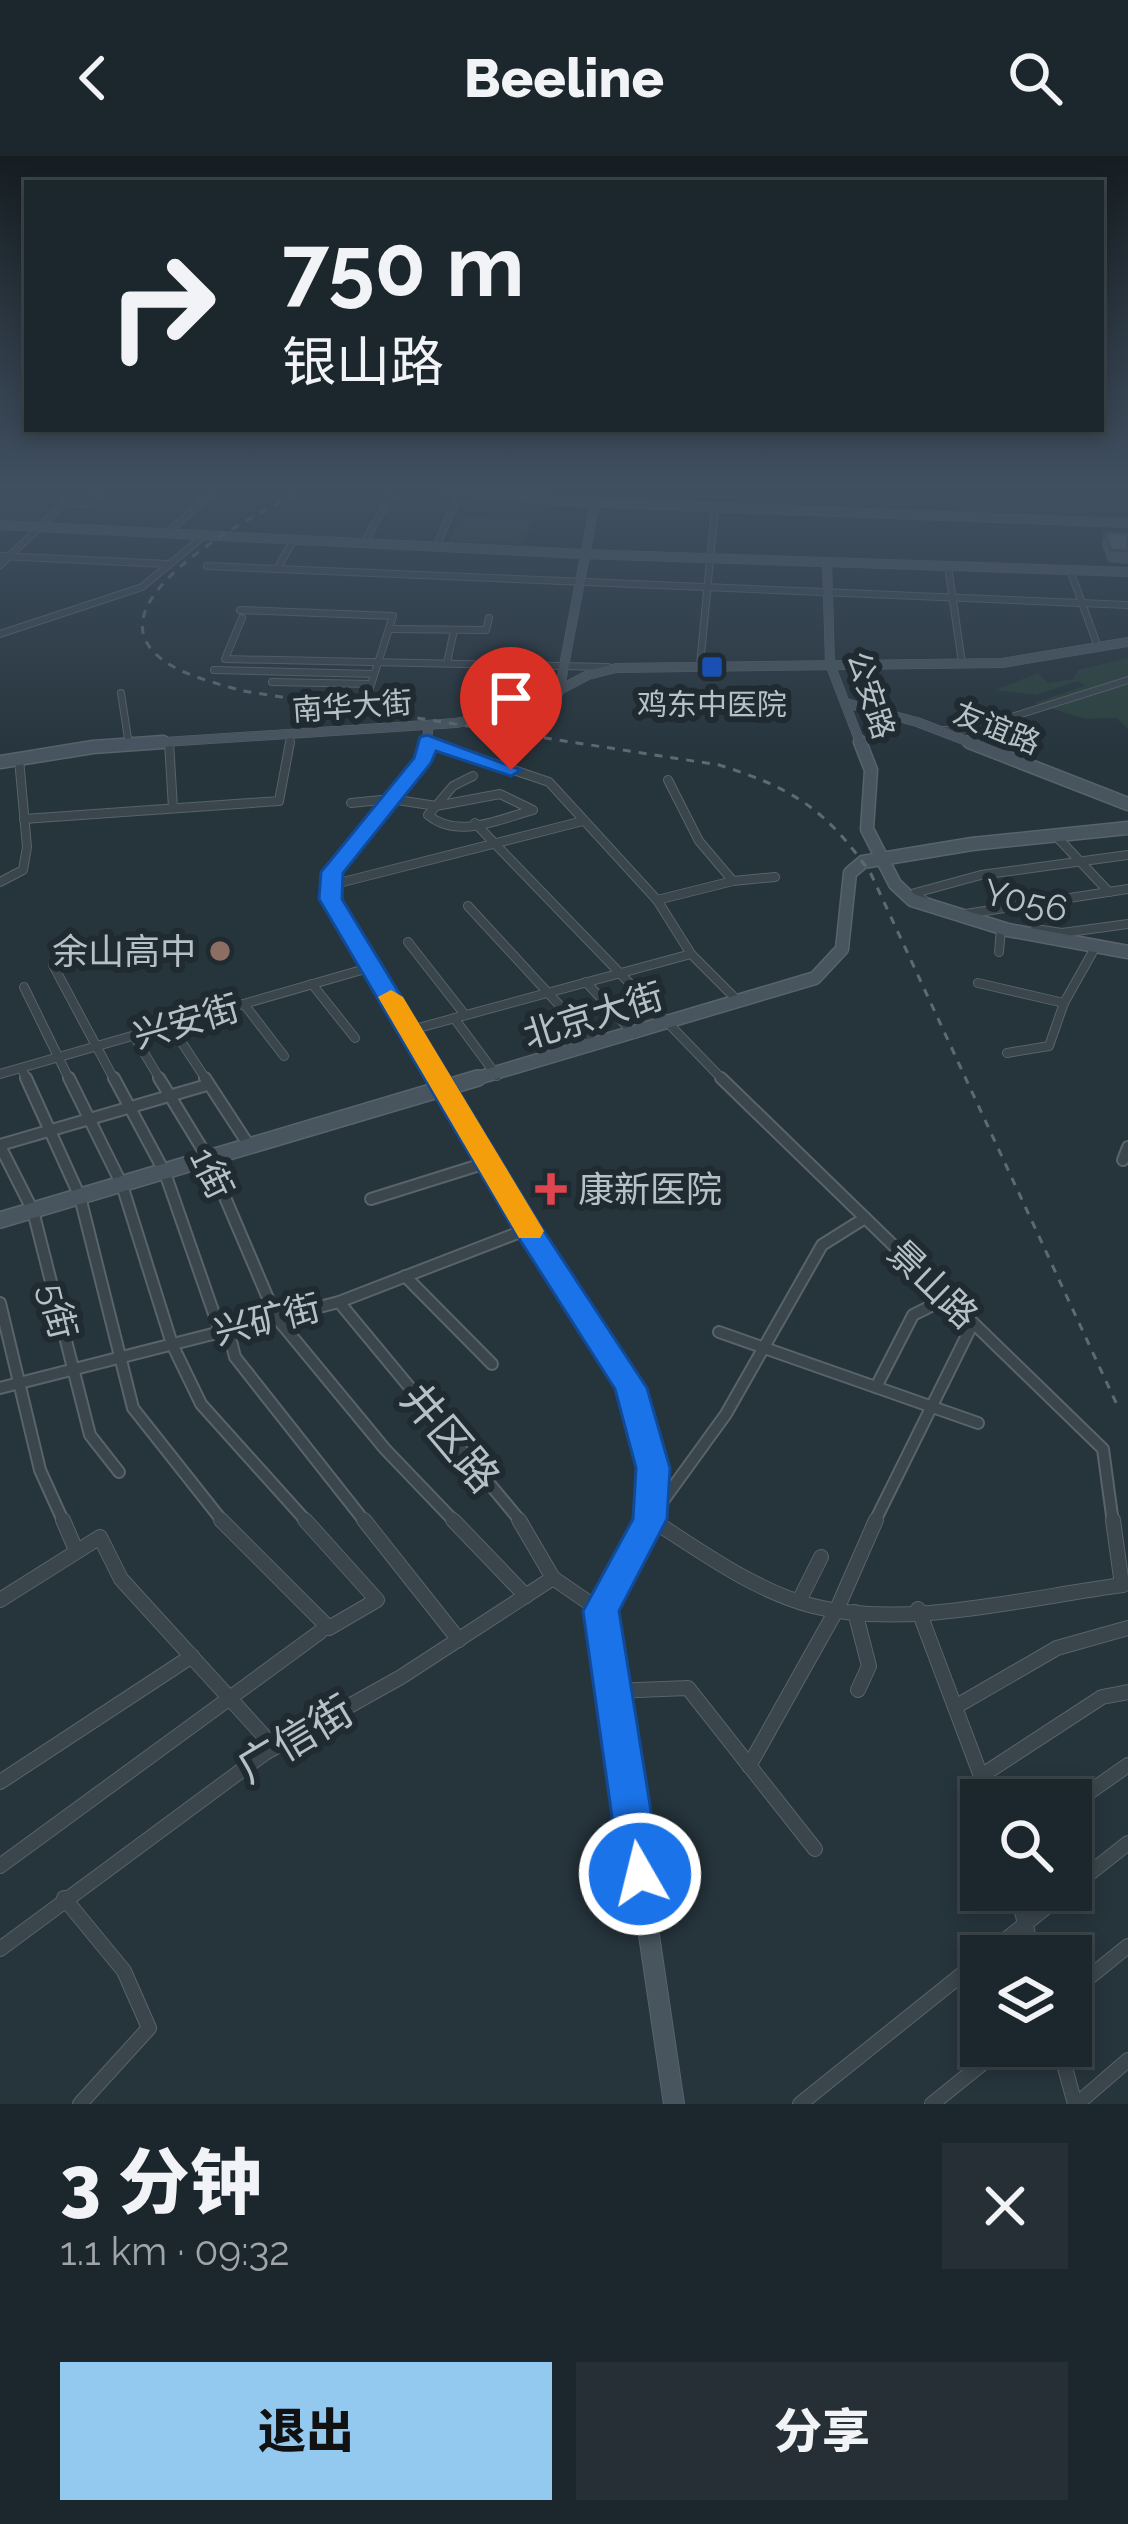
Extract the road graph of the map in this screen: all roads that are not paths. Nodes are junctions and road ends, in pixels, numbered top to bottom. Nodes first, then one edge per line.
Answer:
1 (150, 580) edge
2 (511, 580) edge
3 (579, 580) edge
4 (707, 580) edge
5 (828, 580) edge
6 (950, 580) edge
7 (1074, 580) edge
8 (578, 583) junction
9 (706, 588) junction
10 (828, 593) junction
11 (952, 598) junction
12 (1082, 603) junction
13 (1128, 605) edge
14 (489, 618) dead end
15 (389, 629) junction
16 (454, 630) junction
17 (0, 634) edge
18 (1128, 642) edge
19 (1097, 647) junction
20 (379, 662) junction
21 (447, 663) junction
22 (962, 663) junction
23 (830, 664) junction
24 (700, 665) junction
25 (564, 666) junction
26 (616, 668) junction
27 (214, 670) dead end
28 (374, 674) junction
29 (1128, 680) edge
30 (272, 682) dead end
31 (559, 692) junction
32 (121, 693) dead end
33 (846, 703) junction
34 (937, 730) junction
35 (428, 733) junction
36 (291, 734) junction
37 (169, 742) junction
38 (129, 745) junction
39 (19, 759) junction
40 (0, 762) edge
41 (472, 776) dead end
42 (668, 780) dead end
43 (391, 800) junction
44 (351, 803) dead end
45 (1128, 804) edge
46 (436, 806) junction
47 (173, 808) junction
48 (24, 819) junction
49 (583, 821) junction
50 (475, 823) junction
51 (1128, 828) edge
52 (1056, 836) junction
53 (496, 843) junction
54 (1128, 855) edge
55 (882, 857) junction
56 (1081, 861) junction
57 (775, 877) dead end
58 (733, 881) junction
59 (0, 882) edge
60 (331, 885) junction
61 (1128, 890) edge
62 (1108, 892) junction
63 (657, 900) junction
64 (912, 900) joint
65 (930, 906) junction
66 (468, 907) dead end
67 (963, 914) junction
68 (1128, 924) edge
69 (1001, 928) junction
70 (408, 943) dead end
71 (1096, 946) junction
72 (999, 952) dead end
73 (1128, 952) edge
74 (691, 954) junction
75 (53, 965) dead end
76 (372, 967) junction
77 (620, 973) junction
78 (586, 982) junction
79 (978, 982) dead end
80 (312, 984) junction
81 (24, 987) dead end
82 (548, 993) junction
83 (739, 1002) junction
84 (1064, 1003) junction
85 (244, 1004) junction
86 (465, 1015) junction
87 (454, 1018) junction
88 (665, 1024) junction
89 (171, 1026) junction
90 (411, 1030) junction
91 (634, 1034) junction
92 (134, 1036) junction
93 (355, 1038) dead end
94 (596, 1045) junction
95 (98, 1047) junction
96 (1007, 1053) dead end
97 (284, 1056) dead end
98 (57, 1059) junction
99 (22, 1070) junction
100 (0, 1074) edge
101 (497, 1076) junction
102 (207, 1085) junction
103 (448, 1091) junction
104 (170, 1096) junction
105 (130, 1108) junction
106 (88, 1120) junction
107 (49, 1131) junction
108 (0, 1146) edge
109 (250, 1148) junction
110 (209, 1160) junction
111 (489, 1162) junction
112 (165, 1172) junction
113 (122, 1185) junction
114 (80, 1197) junction
115 (371, 1198) dead end
116 (33, 1211) junction
117 (865, 1218) junction
118 (0, 1220) edge
119 (528, 1229) junction
120 (405, 1276) junction
121 (947, 1298) junction
122 (339, 1302) junction
123 (0, 1303) edge
124 (276, 1317) junction
125 (974, 1323) junction
126 (224, 1330) junction
127 (719, 1332) dead end
128 (172, 1344) junction
129 (763, 1348) junction
130 (122, 1356) junction
131 (492, 1364) dead end
132 (72, 1370) junction
133 (22, 1382) junction
134 (0, 1388) edge
135 (876, 1388) junction
136 (931, 1406) junction
137 (978, 1423) dead end
138 (119, 1472) dead end
139 (650, 1519) junction
140 (76, 1550) junction
141 (820, 1557) dead end
142 (553, 1578) junction
143 (1125, 1584) edge
144 (526, 1596) junction
145 (0, 1600) edge
146 (800, 1600) junction
147 (918, 1609) junction
148 (837, 1610) junction
149 (601, 1611) junction
150 (855, 1612) junction
151 (1128, 1628) edge
152 (320, 1631) dead end
153 (459, 1640) junction
154 (192, 1656) junction
155 (858, 1690) dead end
156 (613, 1691) junction
157 (1128, 1693) edge
158 (232, 1697) junction
159 (955, 1707) junction
160 (274, 1747) junction
161 (1128, 1765) edge
162 (749, 1766) junction
163 (981, 1776) junction
164 (982, 1779) edge
165 (0, 1782) edge
166 (1092, 1790) edge
167 (1128, 1843) edge
168 (815, 1849) dead end
169 (0, 1866) edge
170 (1092, 1872) edge
171 (64, 1898) junction
172 (1022, 1911) edge
173 (1042, 1911) edge
174 (1025, 1924) junction
175 (1011, 1935) edge
176 (1028, 1935) edge
177 (1128, 1946) edge
178 (0, 1948) edge
179 (1092, 1975) edge
180 (960, 1976) edge
181 (1128, 2060) edge
182 (978, 2067) edge
183 (1065, 2067) edge
184 (80, 2104) edge
185 (674, 2104) edge
186 (800, 2104) edge
187 (932, 2104) edge
188 (1076, 2104) edge

1 - 17 street
2 - 8 street
3 - 8 street
4 - 9 street
5 - 10 street, 公安路
6 - 11 street
7 - 12 street
8 - 9 street
8 - 25 street
9 - 10 street
9 - 24 street
10 - 11 street
10 - 23 street, 公安路
11 - 12 street
11 - 22 street
12 - 13 street
12 - 19 street
14 - 16 street
15 - 16 street
15 - 20 street
15 - 20 street
16 - 21 street
18 - 19 street, 南华大街
19 - 22 street, 南华大街
20 - 21 street
20 - 28 street
21 - 25 street
22 - 23 street, 南华大街
23 - 24 street, 南华大街
23 - 33 street, 公安路
24 - 26 street, 南华大街
25 - 26 street
25 - 31 street
26 - 31 street, 南华大街
27 - 28 street
28 - 30 street
29 - 34 street
31 - 35 street, 南华大街
32 - 38 street
33 - 34 street, 友谊路
33 - 55 street, 公安路
34 - 45 street, 友谊路
35 - 36 street, 南华大街
35 - 43 street
35 - 49 street
36 - 37 street, 南华大街
36 - 47 street
37 - 38 street, 南华大街
37 - 47 street
38 - 39 street, 南华大街
39 - 40 street, 南华大街
39 - 48 street
41 - 46 street
42 - 58 street
43 - 44 street
43 - 46 street
43 - 60 street
46 - 50 street
46 - 50 street
47 - 48 street
48 - 59 street
49 - 53 street
49 - 63 street
50 - 53 street, 景山路
51 - 52 street
52 - 55 street
52 - 56 street
53 - 60 street
53 - 77 street, 景山路
54 - 56 street
55 - 64 street, 公安路
55 - 83 street, 北京大街
56 - 62 street
56 - 65 street
57 - 58 street
58 - 63 street
60 - 76 street
61 - 62 street
62 - 67 street
63 - 74 street
64 - 65 street, Y056 / Y056
65 - 67 street, Y056 / Y056
66 - 82 street
67 - 68 street
67 - 69 street, Y056 / Y056
69 - 71 street, Y056 / Y056
69 - 72 street
70 - 86 street
71 - 73 street, Y056 / Y056
71 - 84 street
74 - 77 street
74 - 83 street
75 - 95 street
76 - 80 street, 兴安街
76 - 90 street
77 - 78 street
77 - 88 street, 景山路
78 - 82 street
78 - 91 street
79 - 84 street
80 - 85 street, 兴安街
80 - 93 street
81 - 98 street
82 - 86 street
82 - 94 street
83 - 88 street, 北京大街
84 - 96 street
85 - 89 street, 兴安街
85 - 97 street
86 - 87 street
87 - 90 street
87 - 101 street
88 - 91 street, 北京大街
88 - 117 street, 景山路
89 - 92 street, 兴安街
89 - 102 street
90 - 103 street
91 - 94 street, 北京大街
92 - 95 street, 兴安街
92 - 104 street, 1街
94 - 101 street, 北京大街
95 - 98 street, 兴安街
95 - 105 street
98 - 99 street, 兴安街
98 - 106 street
99 - 100 street, 兴安街
99 - 107 street
101 - 103 street, 北京大街
102 - 104 street
102 - 109 street
103 - 109 street, 北京大街
103 - 111 street
104 - 105 street
104 - 110 street, 1街
105 - 106 street
105 - 112 street
106 - 107 street
106 - 113 street
107 - 108 street
107 - 114 street
108 - 116 street, 5街
109 - 110 street, 北京大街
110 - 112 street, 北京大街
110 - 124 street, 1街
111 - 115 street
111 - 119 street
112 - 113 street, 北京大街
112 - 126 street
113 - 114 street, 北京大街
113 - 128 street
114 - 116 street, 北京大街
114 - 130 street
116 - 118 street, 北京大街
116 - 132 street, 5街
117 - 121 street, 景山路
117 - 129 street
119 - 120 street, 兴矿街
119 - 139 street
120 - 122 street, 兴矿街
120 - 131 street
121 - 125 street, 景山路
121 - 135 street
122 - 124 street, 兴矿街
122 - 142 street, 井区路
123 - 133 street
124 - 126 street, 兴矿街
124 - 144 street, 1街
125 - 136 street
125 - 143 street, 景山路
126 - 128 street, 兴矿街
126 - 153 street
127 - 129 street
128 - 130 street, 兴矿街
128 - 130 street
129 - 135 street
129 - 139 street
130 - 132 street, 兴矿街
132 - 133 street, 兴矿街
132 - 138 street, 5街
133 - 134 street, 兴矿街
133 - 140 street
135 - 136 street
136 - 137 street
136 - 148 street
139 - 146 street
139 - 149 street
140 - 145 street
140 - 154 street
141 - 146 street
142 - 144 street, 广信街
142 - 149 street
143 - 147 street
144 - 153 street, 广信街
146 - 148 street
147 - 150 street
147 - 159 street
148 - 150 street
148 - 162 street
149 - 156 street
150 - 155 street
151 - 159 street
152 - 158 street
153 - 160 street, 广信街
154 - 158 street
154 - 165 street
156 - 162 street
156 - 185 street
157 - 163 street
158 - 160 street
158 - 169 street
159 - 163 street
160 - 171 street, 广信街
161 - 166 street
162 - 168 street
163 - 164 street
167 - 170 street
171 - 178 street, 广信街
171 - 184 street
172 - 174 street
173 - 174 street
174 - 175 street
174 - 176 street
177 - 179 street
180 - 186 street
181 - 188 street
182 - 187 street
183 - 188 street

